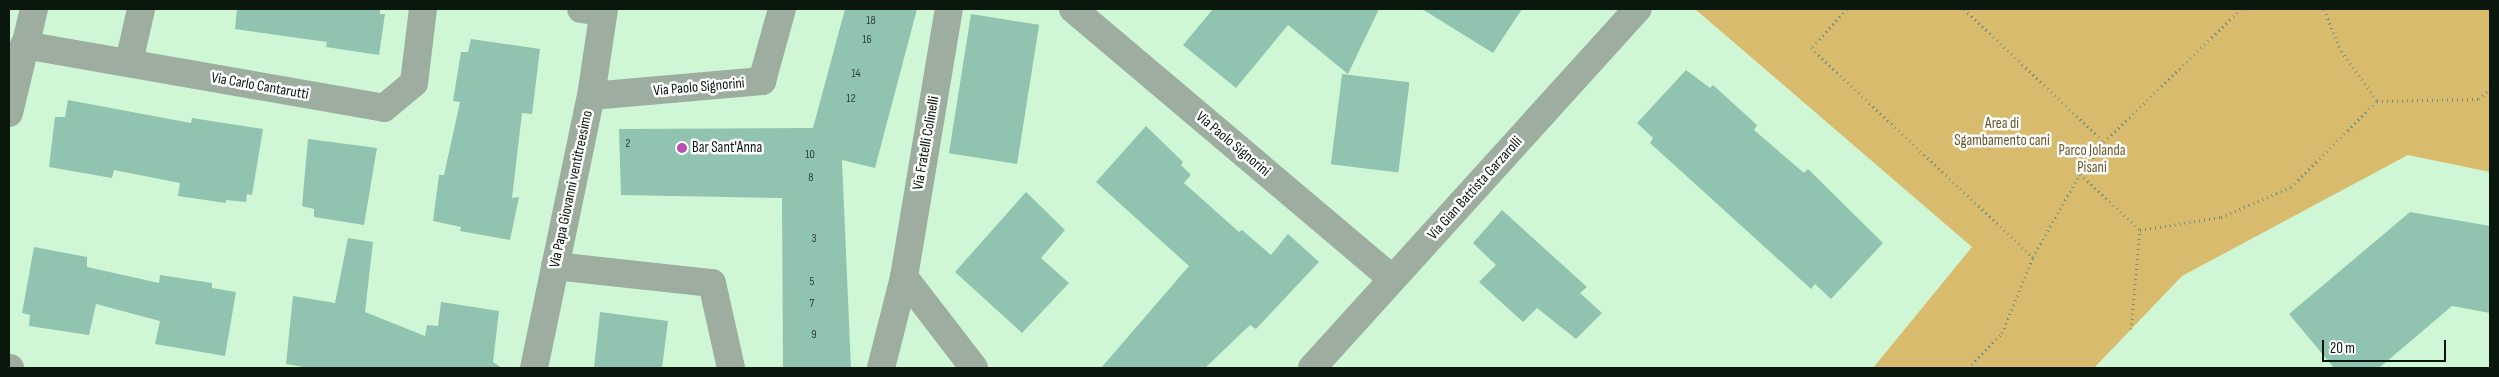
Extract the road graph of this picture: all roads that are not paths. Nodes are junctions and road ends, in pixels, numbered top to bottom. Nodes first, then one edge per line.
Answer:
1 (34, 9) edge
2 (141, 9) edge
3 (423, 9) edge
4 (782, 9) edge
5 (949, 9) edge
6 (1073, 9) edge
7 (1638, 9) edge
8 (596, 10) edge
9 (24, 45) junction
10 (129, 62) junction
11 (591, 96) junction
12 (9, 113) edge
13 (555, 266) junction
14 (904, 277) junction
15 (1392, 279) junction
16 (534, 368) edge
17 (731, 368) edge
18 (881, 368) edge
19 (974, 368) edge
20 (1312, 368) edge

1 - 9 street
2 - 10 street
3 - 10 street, Via Carlo Cantarutti
4 - 11 street, Via Paolo Signorini
5 - 14 street, Via Fratelli Colinelli
6 - 15 street, Via Paolo Signorini
7 - 15 street, Via Gian Battista Garzarolli
8 - 11 street, Via Papa Giovanni ventitreesimo
9 - 10 street, Via Carlo Cantarutti
9 - 12 street
11 - 13 street, Via Papa Giovanni ventitreesimo
13 - 16 street, Via Papa Giovanni ventitreesimo
13 - 17 street
14 - 18 street, Via Fratelli Colinelli
14 - 19 street
15 - 20 street, Via Gian Battista Garzarolli

